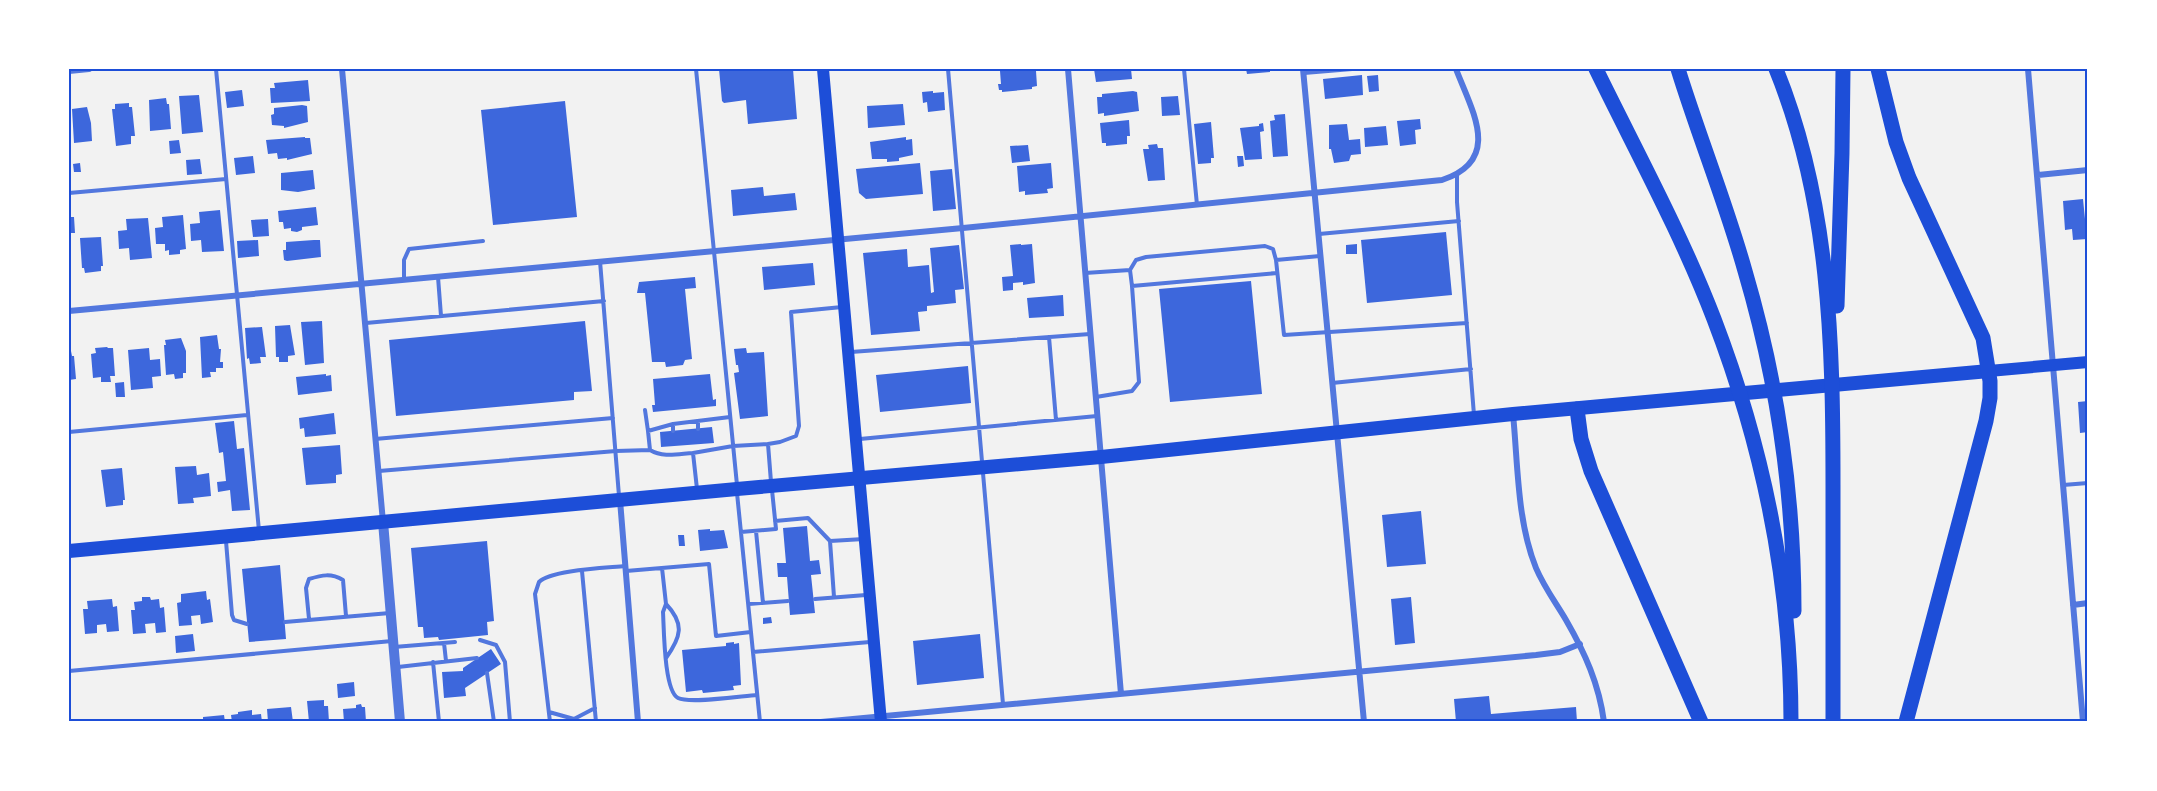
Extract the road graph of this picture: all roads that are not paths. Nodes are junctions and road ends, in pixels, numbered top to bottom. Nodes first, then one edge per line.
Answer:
1 (89, 69) edge
2 (216, 69) edge
3 (342, 69) edge
4 (696, 69) edge
5 (823, 69) edge
6 (948, 69) edge
7 (1068, 69) edge
8 (1184, 69) edge
9 (1352, 69) edge
10 (1456, 69) edge
11 (1596, 69) edge
12 (1678, 69) edge
13 (1776, 69) edge
14 (1843, 69) edge
15 (1878, 69) edge
16 (2028, 69) edge
17 (69, 71) edge
18 (1304, 71) edge
19 (2088, 170) edge
20 (2038, 174) junction
21 (1456, 175) junction
22 (226, 179) junction
23 (69, 193) edge
24 (1314, 193) junction
25 (1197, 205) junction
26 (1080, 216) junction
27 (1459, 221) junction
28 (963, 228) junction
29 (1318, 234) junction
30 (837, 238) junction
31 (483, 241) dead end
32 (713, 250) junction
33 (1320, 256) junction
34 (1276, 260) junction
35 (600, 261) junction
36 (1130, 270) junction
37 (1085, 273) junction
38 (1277, 273) junction
39 (438, 276) junction
40 (404, 279) junction
41 (362, 283) junction
42 (1132, 286) junction
43 (236, 294) junction
44 (604, 301) junction
45 (843, 306) junction
46 (69, 310) edge
47 (441, 316) junction
48 (1467, 322) junction
49 (365, 324) junction
50 (1327, 332) junction
51 (1090, 334) junction
52 (1050, 337) junction
53 (972, 342) junction
54 (848, 352) junction
55 (2088, 362) edge
56 (2053, 365) junction
57 (1471, 369) junction
58 (1989, 371) junction
59 (1332, 383) junction
60 (1096, 397) junction
61 (1577, 409) junction
62 (645, 410) dead end
63 (1513, 414) junction
64 (247, 415) junction
65 (1097, 416) junction
66 (730, 417) junction
67 (613, 418) junction
68 (1474, 418) junction
69 (1056, 420) junction
70 (1833, 420) junction
71 (698, 422) junction
72 (673, 424) junction
73 (979, 427) junction
74 (698, 429) dead end
75 (648, 430) junction
76 (673, 431) dead end
77 (69, 432) edge
78 (1337, 432) junction
79 (375, 439) junction
80 (856, 439) junction
81 (700, 444) dead end
82 (768, 444) junction
83 (676, 446) dead end
84 (733, 446) junction
85 (650, 450) junction
86 (616, 451) junction
87 (702, 452) junction
88 (693, 453) junction
89 (677, 454) junction
90 (1101, 458) junction
91 (982, 468) junction
92 (378, 471) junction
93 (859, 478) junction
94 (2088, 483) edge
95 (2063, 485) junction
96 (771, 486) junction
97 (737, 489) junction
98 (697, 492) junction
99 (620, 500) junction
100 (775, 521) junction
101 (383, 522) junction
102 (756, 531) junction
103 (741, 532) junction
104 (259, 534) junction
105 (226, 537) junction
106 (865, 539) junction
107 (830, 541) junction
108 (69, 551) edge
109 (625, 568) junction
110 (662, 568) junction
111 (582, 571) junction
112 (870, 594) junction
113 (834, 597) junction
114 (815, 599) dead end
115 (788, 601) dead end
116 (763, 603) junction
117 (2088, 603) edge
118 (666, 604) junction
119 (748, 604) junction
120 (2073, 605) junction
121 (391, 613) junction
122 (346, 616) junction
123 (309, 620) junction
124 (285, 622) dead end
125 (247, 624) dead end
126 (751, 632) junction
127 (480, 640) dead end
128 (455, 642) dead end
129 (874, 642) junction
130 (444, 643) junction
131 (393, 644) junction
132 (1580, 644) junction
133 (753, 652) junction
134 (477, 658) dead end
135 (666, 658) junction
136 (446, 661) junction
137 (433, 662) junction
138 (395, 668) junction
139 (1360, 671) junction
140 (69, 672) edge
141 (487, 673) dead end
142 (1791, 689) junction
143 (1121, 694) junction
144 (758, 695) junction
145 (1003, 705) junction
146 (595, 708) junction
147 (549, 712) junction
148 (880, 719) edge
149 (400, 722) edge
150 (439, 722) edge
151 (494, 722) edge
152 (510, 722) edge
153 (550, 722) edge
154 (596, 722) edge
155 (638, 722) edge
156 (760, 722) edge
157 (821, 722) edge
158 (1364, 722) edge
159 (1604, 722) edge
160 (1701, 722) edge
161 (1791, 722) edge
162 (1833, 722) edge
163 (1906, 722) edge
164 (2084, 722) edge

1 - 17 street
2 - 22 lane
3 - 41 street
4 - 32 lane
5 - 30 main road
6 - 28 lane
7 - 26 street
8 - 25 lane
9 - 18 lane
10 - 21 street
11 - 142 highway
12 - 142 highway
13 - 70 highway
14 - 70 highway
15 - 58 highway
16 - 20 street
18 - 24 street
19 - 20 street
20 - 56 street
21 - 24 street
21 - 27 lane
22 - 23 lane
22 - 43 lane
24 - 25 street
24 - 29 street
25 - 26 street
26 - 28 street
26 - 37 street
27 - 29 lane
27 - 48 lane
28 - 30 street
28 - 53 lane
29 - 33 street
30 - 32 street
30 - 45 main road
31 - 40 lane
32 - 35 street
32 - 66 lane
33 - 34 lane
33 - 50 street
34 - 36 lane
34 - 38 lane
35 - 39 street
35 - 44 lane
36 - 37 lane
36 - 42 lane
37 - 51 street
38 - 42 lane
38 - 50 lane
39 - 40 street
39 - 47 lane
40 - 41 street
41 - 43 street
41 - 49 street
42 - 60 lane
43 - 46 street
43 - 64 lane
44 - 47 lane
44 - 67 lane
45 - 54 main road
45 - 82 lane
47 - 49 lane
48 - 50 lane
48 - 57 lane
49 - 79 street
50 - 59 street
51 - 52 lane
51 - 60 street
52 - 53 lane
52 - 69 lane
53 - 54 lane
53 - 73 lane
54 - 80 main road
55 - 56 main road
56 - 58 main road
56 - 95 street
57 - 59 lane
57 - 68 lane
58 - 61 main road
58 - 163 highway
59 - 78 street
60 - 65 street
61 - 63 main road
61 - 160 highway
62 - 75 lane
63 - 68 main road
63 - 132 street
64 - 77 lane
64 - 104 lane
65 - 69 lane
65 - 90 street
66 - 71 lane
66 - 84 lane
67 - 79 lane
67 - 86 lane
68 - 78 main road
69 - 73 lane
70 - 162 highway
71 - 72 lane
71 - 74 lane
72 - 75 lane
72 - 76 lane
73 - 80 lane
73 - 91 lane
75 - 85 lane
78 - 90 main road
78 - 139 street
79 - 92 street
80 - 93 main road
81 - 87 lane
82 - 84 lane
82 - 96 lane
83 - 89 lane
84 - 87 lane
84 - 97 lane
85 - 86 lane
85 - 89 lane
86 - 92 lane
86 - 99 lane
87 - 88 lane
88 - 89 lane
88 - 98 lane
90 - 91 main road
90 - 143 street
91 - 93 main road
91 - 145 lane
92 - 101 street
93 - 96 main road
93 - 106 main road
94 - 95 lane
95 - 120 street
96 - 97 main road
96 - 100 lane
97 - 98 main road
97 - 103 lane
98 - 99 main road
99 - 101 main road
99 - 109 street
100 - 102 lane
100 - 107 lane
101 - 104 main road
101 - 121 street
102 - 103 lane
102 - 116 lane
103 - 119 lane
104 - 105 main road
105 - 108 main road
105 - 125 lane
106 - 107 lane
106 - 112 main road
107 - 113 lane
109 - 110 lane
109 - 111 lane
109 - 155 street
110 - 118 lane
110 - 126 lane
111 - 146 lane
111 - 147 lane
112 - 113 lane
112 - 129 main road
113 - 114 lane
115 - 116 lane
116 - 119 lane
117 - 120 street
118 - 135 lane
118 - 135 lane
119 - 126 lane
120 - 164 street
121 - 122 lane
121 - 131 street
122 - 123 lane
122 - 123 lane
123 - 124 lane
126 - 133 lane
127 - 152 lane
128 - 130 lane
129 - 133 lane
129 - 148 main road
130 - 131 lane
130 - 136 lane
131 - 138 street
131 - 140 lane
132 - 139 street
132 - 159 street
133 - 144 lane
134 - 136 lane
135 - 144 lane
136 - 137 lane
137 - 138 lane
137 - 150 lane
138 - 149 street
139 - 143 street
139 - 158 street
141 - 151 lane
142 - 161 highway
143 - 145 street
144 - 156 lane
145 - 148 street
146 - 147 lane
146 - 154 lane
147 - 153 lane
148 - 157 street

